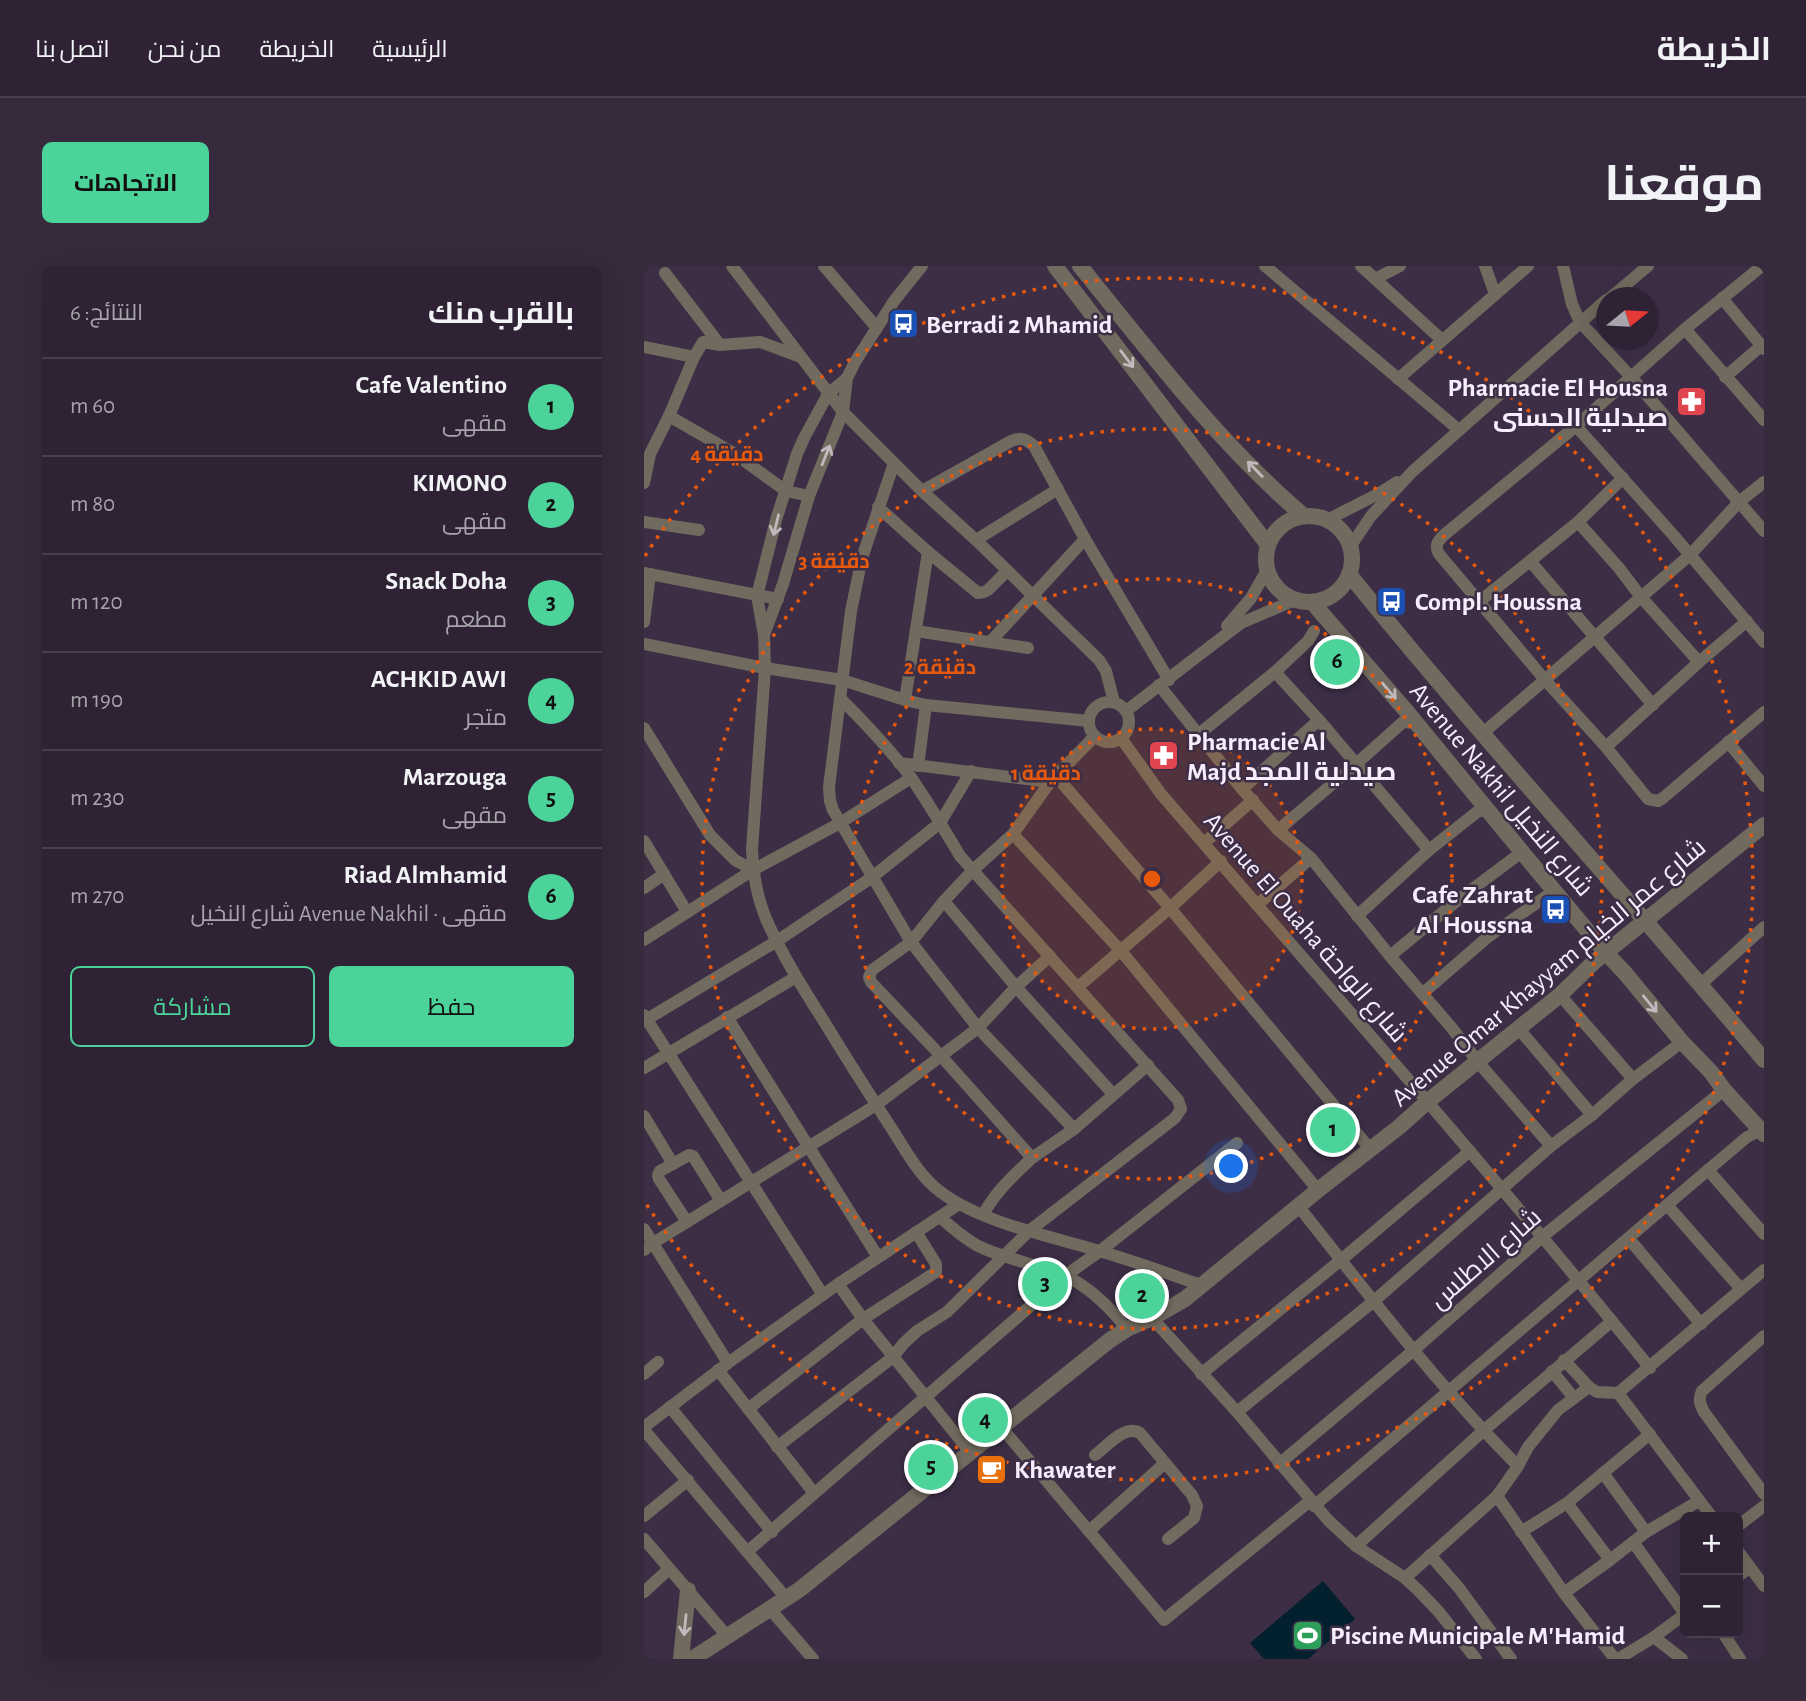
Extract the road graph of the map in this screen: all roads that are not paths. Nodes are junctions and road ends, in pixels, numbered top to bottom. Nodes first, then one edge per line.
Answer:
1 (732, 266) edge
2 (824, 266) edge
3 (903, 266) edge
4 (922, 266) edge
5 (1055, 266) edge
6 (1080, 266) edge
7 (1265, 266) edge
8 (1361, 266) edge
9 (1400, 266) edge
10 (1486, 266) edge
11 (1528, 266) edge
12 (1563, 266) edge
13 (1648, 266) edge
14 (1762, 266) edge
15 (665, 273) dead end
16 (913, 277) junction
17 (1376, 279) junction
18 (1623, 287) edge
19 (1495, 293) junction
20 (1722, 298) junction
21 (1596, 309) edge
22 (1580, 322) junction
23 (877, 328) junction
24 (1685, 329) junction
25 (1442, 340) junction
26 (720, 345) junction
27 (644, 347) edge
28 (1763, 348) edge
29 (694, 357) junction
30 (801, 358) junction
31 (847, 377) junction
32 (1726, 377) junction
33 (1632, 378) junction
34 (1398, 379) junction
35 (828, 394) junction
36 (843, 412) junction
37 (668, 416) junction
38 (1764, 420) edge
39 (1576, 426) junction
40 (1459, 430) junction
41 (894, 463) junction
42 (1412, 472) junction
43 (1623, 478) junction
44 (1764, 482) edge
45 (644, 483) edge
46 (1058, 489) junction
47 (786, 491) junction
48 (922, 491) junction
49 (809, 496) junction
50 (1739, 502) junction
51 (878, 507) junction
52 (1304, 516) junction
53 (1327, 520) junction
54 (644, 522) edge
55 (1578, 522) junction
56 (699, 530) dead end
57 (1764, 531) edge
58 (1086, 539) junction
59 (976, 540) junction
60 (1268, 545) junction
61 (1350, 547) junction
62 (928, 552) junction
63 (1690, 555) junction
64 (1530, 561) junction
65 (1007, 570) junction
66 (1267, 570) junction
67 (647, 574) edge
68 (1349, 574) junction
69 (757, 596) junction
70 (1033, 597) junction
71 (1641, 597) junction
72 (778, 599) junction
73 (1295, 600) junction
74 (1480, 601) junction
75 (1312, 602) junction
76 (1747, 621) junction
77 (644, 622) edge
78 (916, 631) junction
79 (1314, 631) dead end
80 (764, 635) junction
81 (1595, 637) junction
82 (991, 642) junction
83 (1764, 642) edge
84 (644, 644) edge
85 (1208, 647) junction
86 (1028, 648) dead end
87 (1699, 662) junction
88 (765, 668) junction
89 (1275, 672) junction
90 (842, 680) junction
91 (1545, 680) junction
92 (1164, 682) junction
93 (840, 698) junction
94 (905, 700) junction
95 (1114, 702) junction
96 (926, 705) junction
97 (1653, 705) junction
98 (1126, 711) junction
99 (1764, 712) edge
100 (1319, 720) junction
101 (1089, 721) junction
102 (1416, 723) junction
103 (644, 728) edge
104 (1483, 733) junction
105 (1199, 734) junction
106 (1095, 736) junction
107 (1121, 738) junction
108 (1728, 742) junction
109 (1606, 747) junction
110 (1356, 765) junction
111 (971, 771) junction
112 (914, 772) junction
113 (1054, 779) junction
114 (1764, 786) edge
115 (1242, 789) junction
116 (1253, 800) junction
117 (1487, 809) junction
118 (840, 823) junction
119 (940, 823) junction
120 (1764, 825) edge
121 (1278, 830) junction
122 (1013, 834) junction
123 (644, 841) edge
124 (1204, 843) junction
125 (1429, 850) junction
126 (1522, 852) junction
127 (1311, 858) junction
128 (1220, 861) junction
129 (753, 870) junction
130 (973, 870) junction
131 (664, 874) junction
132 (872, 878) junction
133 (644, 888) edge
134 (1554, 891) junction
135 (944, 901) junction
136 (1257, 905) junction
137 (1170, 908) junction
138 (687, 912) junction
139 (1357, 916) junction
140 (1646, 920) junction
141 (1764, 928) edge
142 (644, 940) edge
143 (777, 941) junction
144 (911, 942) junction
145 (1121, 951) junction
146 (1606, 953) junction
147 (1050, 956) junction
148 (1390, 956) junction
149 (796, 977) junction
150 (1700, 985) junction
151 (1016, 987) junction
152 (1078, 987) junction
153 (1423, 993) junction
154 (1559, 995) junction
155 (727, 1017) junction
156 (645, 1019) edge
157 (978, 1028) junction
158 (1518, 1028) junction
159 (1682, 1042) junction
160 (1762, 1052) edge
161 (668, 1053) junction
162 (942, 1057) junction
163 (1478, 1062) junction
164 (1148, 1065) junction
165 (644, 1068) edge
166 (1633, 1079) junction
167 (1724, 1090) junction
168 (1112, 1094) junction
169 (1427, 1101) junction
170 (876, 1105) junction
171 (1592, 1115) junction
172 (644, 1116) edge
173 (1074, 1129) junction
174 (1762, 1132) edge
175 (1237, 1143) dead end
176 (1551, 1146) junction
177 (809, 1148) junction
178 (1370, 1149) junction
179 (1470, 1151) junction
180 (1032, 1158) junction
181 (673, 1164) junction
182 (1708, 1170) junction
183 (751, 1183) junction
184 (1502, 1189) junction
185 (1318, 1190) junction
186 (721, 1201) junction
187 (959, 1204) junction
188 (1667, 1205) junction
189 (1299, 1207) junction
190 (983, 1215) junction
191 (940, 1217) junction
192 (687, 1222) junction
193 (644, 1228) edge
194 (1029, 1231) junction
195 (915, 1232) junction
196 (1764, 1234) edge
197 (1542, 1237) junction
198 (1629, 1239) junction
199 (648, 1246) edge
200 (1100, 1251) junction
201 (1003, 1255) junction
202 (878, 1257) junction
203 (1341, 1260) junction
204 (1764, 1270) edge
205 (1065, 1276) junction
206 (1579, 1280) junction
207 (838, 1284) junction
208 (1201, 1285) junction
209 (1741, 1289) junction
210 (823, 1294) junction
211 (1374, 1301) junction
212 (1152, 1318) junction
213 (863, 1319) junction
214 (1612, 1321) junction
215 (1701, 1324) junction
216 (1127, 1329) junction
217 (1764, 1336) edge
218 (1414, 1350) junction
219 (893, 1357) junction
220 (1564, 1360) junction
221 (658, 1362) dead end
222 (723, 1366) junction
223 (1650, 1368) junction
224 (1552, 1371) junction
225 (644, 1374) edge
226 (1201, 1374) junction
227 (1589, 1387) junction
228 (1449, 1391) junction
229 (1618, 1394) junction
230 (925, 1396) junction
231 (1574, 1398) junction
232 (670, 1407) junction
233 (748, 1409) junction
234 (1237, 1412) junction
235 (1001, 1427) junction
236 (644, 1429) edge
237 (1483, 1431) junction
238 (1650, 1434) junction
239 (777, 1447) junction
240 (970, 1452) junction
241 (1095, 1455) dead end
242 (1165, 1464) junction
243 (1279, 1464) junction
244 (1518, 1466) junction
245 (1604, 1473) junction
246 (688, 1480) junction
247 (814, 1493) junction
248 (1764, 1494) edge
249 (1497, 1496) junction
250 (1699, 1501) junction
251 (1312, 1503) junction
252 (1567, 1503) junction
253 (1764, 1506) edge
254 (1708, 1512) edge
255 (644, 1516) edge
256 (1743, 1522) edge
257 (1089, 1531) junction
258 (772, 1532) junction
259 (1521, 1532) junction
260 (1646, 1532) junction
261 (644, 1539) edge
262 (1168, 1539) dead end
263 (1633, 1542) junction
264 (1356, 1546) junction
265 (748, 1551) junction
266 (1430, 1555) junction
267 (1743, 1558) edge
268 (1610, 1560) junction
269 (1750, 1568) junction
270 (669, 1569) junction
271 (1740, 1575) edge
272 (1405, 1577) junction
273 (1764, 1586) edge
274 (688, 1590) junction
275 (644, 1592) edge
276 (1564, 1593) junction
277 (787, 1599) junction
278 (1680, 1607) edge
279 (770, 1609) junction
280 (1680, 1618) edge
281 (727, 1636) junction
282 (1654, 1637) junction
283 (1726, 1638) edge
284 (681, 1659) edge
285 (692, 1659) edge
286 (813, 1659) edge
287 (1476, 1659) edge
288 (1511, 1659) edge
289 (1616, 1659) edge
290 (1682, 1659) edge
291 (1740, 1659) edge

1 - 30 street
2 - 23 street
3 - 16 street
4 - 16 street
5 -> 60 street
52 -> 6 street
7 - 34 street
8 - 17 street
9 - 17 street
10 - 19 street
11 - 19 street
12 - 22 street
13 - 18 street
14 - 20 street
15 - 26 street
16 - 23 street
17 - 25 street
19 - 25 street
20 - 24 street
20 - 28 street
21 - 22 street
22 - 33 street
22 - 40 street
23 - 31 street
24 - 32 street
24 - 33 street
25 - 34 street
26 - 29 street
26 - 30 street
27 - 29 street
28 - 32 street
29 - 37 street
30 - 35 street
31 - 35 street
31 - 36 street
32 - 38 street
33 - 39 street
33 - 50 street
34 - 40 street
35 - 36 street
35 - 47 street
36 - 41 street
49 -> 36 street
37 - 45 street
37 - 47 street
39 - 43 street
39 - 74 street
40 - 42 street
41 - 48 street
41 - 51 street
42 - 53 street
42 - 61 street
43 - 55 street
43 - 63 street
44 - 50 street
46 - 48 street
46 - 58 street
46 - 59 street
47 - 49 street
47 -> 69 street
48 - 59 street
49 - 72 street
50 - 57 street
50 - 63 street
51 - 62 street
51 - 90 street
52 - 53 street
52 - 60 street
53 - 61 street
54 - 56 street
55 - 64 street
55 - 71 street
58 - 70 street
58 - 92 street
59 - 65 street
60 - 66 street
61 - 68 street
62 - 65 street
62 - 78 street
63 - 71 street
63 - 76 street
64 - 74 street
64 - 81 street
65 - 70 street
66 - 73 street
66 - 85 street
67 - 69 street
67 - 77 street
68 - 75 street
68 - 104 street, Avenue Nakhil شارع النخيل
69 - 72 street
69 - 80 street
70 - 82 street
70 - 95 street
71 - 81 street
71 - 87 street
72 - 80 street
73 - 75 street
73 - 85 street
74 - 91 street
75 -> 102 street, Avenue Nakhil شارع النخيل
76 - 83 street
76 - 87 street
78 - 82 street
78 - 94 street
79 - 89 street
80 - 88 street
81 - 91 street
81 - 97 street
82 - 86 street
84 - 88 street
85 - 92 street
87 - 97 street
88 - 90 street
88 - 129 street
89 - 100 street
89 - 105 street
90 - 93 street
90 - 94 street
91 - 104 street
91 - 109 street
92 - 98 street
92 - 105 street
93 - 112 street
93 - 118 street
94 - 96 street
95 - 98 street
95 - 101 street
96 - 101 street
96 - 112 street
97 - 109 street
98 - 107 street
99 - 108 street
100 - 110 street
100 - 115 street
101 - 106 street
102 - 110 street
102 - 117 street, Avenue Nakhil شارع النخيل
103 - 129 street
104 - 140 street, Avenue Nakhil شارع النخيل
105 - 115 street
106 - 107 street
106 - 113 street
107 - 124 street, Avenue El Ouaha شارع الواحة
108 - 109 street
108 - 114 street
110 - 121 street
110 - 125 street
111 - 112 street
111 - 113 street
111 - 119 street
112 - 118 street
112 - 119 street
113 - 122 street
113 - 137 street
115 - 116 street
116 - 121 street
116 - 124 street
117 - 125 street
117 - 126 street, Avenue Nakhil شارع النخيل
118 - 129 street
118 - 132 street
119 - 130 street
119 - 132 street
120 - 140 street, Avenue Omar Khayyam شارع عمر الخيام
121 - 127 street
122 - 130 street
122 - 145 street
123 - 131 street
124 - 128 street, Avenue El Ouaha شارع الواحة
125 - 139 street
126 - 134 street, Avenue Nakhil شارع النخيل
126 - 148 street
127 - 136 street
127 - 139 street
128 - 136 street, Avenue El Ouaha شارع الواحة
128 - 137 street
129 - 138 street
129 - 143 street
130 - 135 street
130 - 147 street
131 - 133 street
131 - 138 street
132 - 143 street
132 - 144 street
134 - 146 street, Avenue Nakhil شارع النخيل
134 - 153 street
135 - 144 street
135 - 151 street
136 - 169 street, Avenue El Ouaha شارع الواحة
137 - 145 street
137 - 178 street
138 - 142 street
139 - 148 street
140 - 146 street, Avenue Omar Khayyam شارع عمر الخيام
140 - 150 street, Avenue Nakhil شارع النخيل
141 - 150 street
143 - 149 street
143 - 156 street
144 - 157 street
144 - 162 street
145 - 152 street
145 - 185 street
146 - 154 street, Avenue Omar Khayyam شارع عمر الخيام
146 -> 159 street, Avenue Nakhil شارع النخيل
147 - 151 street
147 - 152 street
148 - 153 street
149 - 155 street
149 - 170 street
150 - 160 street, Avenue Nakhil شارع النخيل
151 - 157 street
151 - 168 street
152 - 164 street
153 - 163 street
154 - 158 street, Avenue Omar Khayyam شارع عمر الخيام
154 - 166 street
155 - 161 street
155 - 177 street
156 - 161 street
157 - 162 street
157 - 173 street
158 - 163 street, Avenue Omar Khayyam شارع عمر الخيام
158 - 171 street
159 - 166 street
159 - 167 street, Avenue Nakhil شارع النخيل
161 - 165 street
161 - 183 street
162 - 170 street
162 - 180 street
163 - 169 street, Avenue Omar Khayyam شارع عمر الخيام
163 - 176 street
164 - 168 street
164 - 194 street
166 - 171 street
167 - 174 street, Avenue Nakhil شارع النخيل
167 - 197 street, شارع الاطلس
168 - 173 street
169 - 178 street, Avenue Omar Khayyam شارع عمر الخيام
169 - 179 street, Avenue El Ouaha شارع الواحة
170 - 177 street
170 - 187 street
171 - 176 street
172 - 181 street
173 - 180 street
174 - 182 street
175 - 200 street
176 - 184 street
177 - 183 street
177 - 202 street
178 - 185 street, Avenue Omar Khayyam شارع عمر الخيام
179 - 184 street, Avenue El Ouaha شارع الواحة
179 - 203 street
180 - 190 street
181 - 186 street
181 - 192 street
182 - 188 street
182 - 196 street
183 - 186 street
183 - 210 street
184 - 197 street, Avenue El Ouaha شارع الواحة
184 - 211 street
185 - 189 street, Avenue Omar Khayyam شارع عمر الخيام
186 - 192 street
187 - 190 street
187 - 191 street
188 - 198 street
188 - 209 street
189 - 203 street
189 - 208 street, Avenue Omar Khayyam شارع عمر الخيام
190 - 194 street
191 - 195 street
191 - 201 street
192 - 199 street
193 - 199 street
194 - 200 street
194 - 201 street
195 - 202 street
195 - 213 street
197 - 206 street, Avenue El Ouaha شارع الواحة
197 - 218 street, شارع الاطلس
198 - 206 street
198 - 215 street
199 - 222 street
200 - 205 street
200 - 208 street
201 - 205 street
201 - 219 street
202 - 207 street
203 - 211 street
203 - 226 street
204 - 209 street
205 - 216 street
205 - 230 street
206 - 214 street, Avenue El Ouaha شارع الواحة
206 - 228 street
207 - 210 street
207 - 213 street
208 - 212 street, Avenue Omar Khayyam شارع عمر الخيام
209 - 215 street
210 - 222 street
211 - 218 street
211 - 234 street
212 - 216 street, Avenue Omar Khayyam شارع عمر الخيام
212 - 226 street
213 - 219 street
213 - 233 street
214 - 220 street
214 - 223 street, Avenue El Ouaha شارع الواحة
215 - 223 street
216 - 235 street, Avenue Omar Khayyam شارع عمر الخيام
217 - 248 street
218 - 228 street
218 - 243 street, شارع الاطلس
219 - 230 street
219 - 239 street
220 - 224 street
220 - 227 street
221 - 225 street
222 - 232 street
222 - 233 street
223 - 229 street
224 - 231 street
224 - 237 street
226 - 234 street
227 - 229 street
227 - 231 street
228 - 237 street
228 - 251 street
229 - 238 street
230 - 240 street
230 - 247 street
231 - 244 street
232 - 236 street
232 - 258 street
233 - 239 street
234 - 243 street
235 - 240 street, Avenue Omar Khayyam شارع عمر الخيام
235 - 257 street
236 - 246 street
237 - 244 street
237 - 264 street
238 - 245 street
238 - 250 street
239 - 247 street
240 - 277 street, Avenue Omar Khayyam شارع عمر الخيام
241 - 242 street
242 - 257 street
242 - 262 street
243 - 251 street
244 - 249 street
245 - 252 street
245 - 260 street
246 - 255 street
246 - 265 street
247 - 258 street
249 - 259 street
249 - 266 street
250 - 254 street
250 - 260 street
251 - 257 street
251 - 264 street
252 - 259 street
252 - 268 street
253 - 256 street
258 - 265 street
259 - 276 street
260 - 263 street
261 - 270 street
263 - 268 street
263 - 278 street
264 - 272 street
265 - 277 street
266 - 272 street
266 - 288 street
267 - 269 street
268 - 276 street
269 - 271 street
269 - 273 street
270 - 274 street
270 - 275 street
272 - 287 street
274 - 281 street
274 -> 284 street
276 - 289 street
277 - 279 street, Avenue Omar Khayyam شارع عمر الخيام
279 - 281 street, Avenue Omar Khayyam شارع عمر الخيام
279 - 286 street
280 - 282 street
281 - 285 street, Avenue Omar Khayyam شارع عمر الخيام
282 - 289 street
282 - 290 street
283 - 291 street

